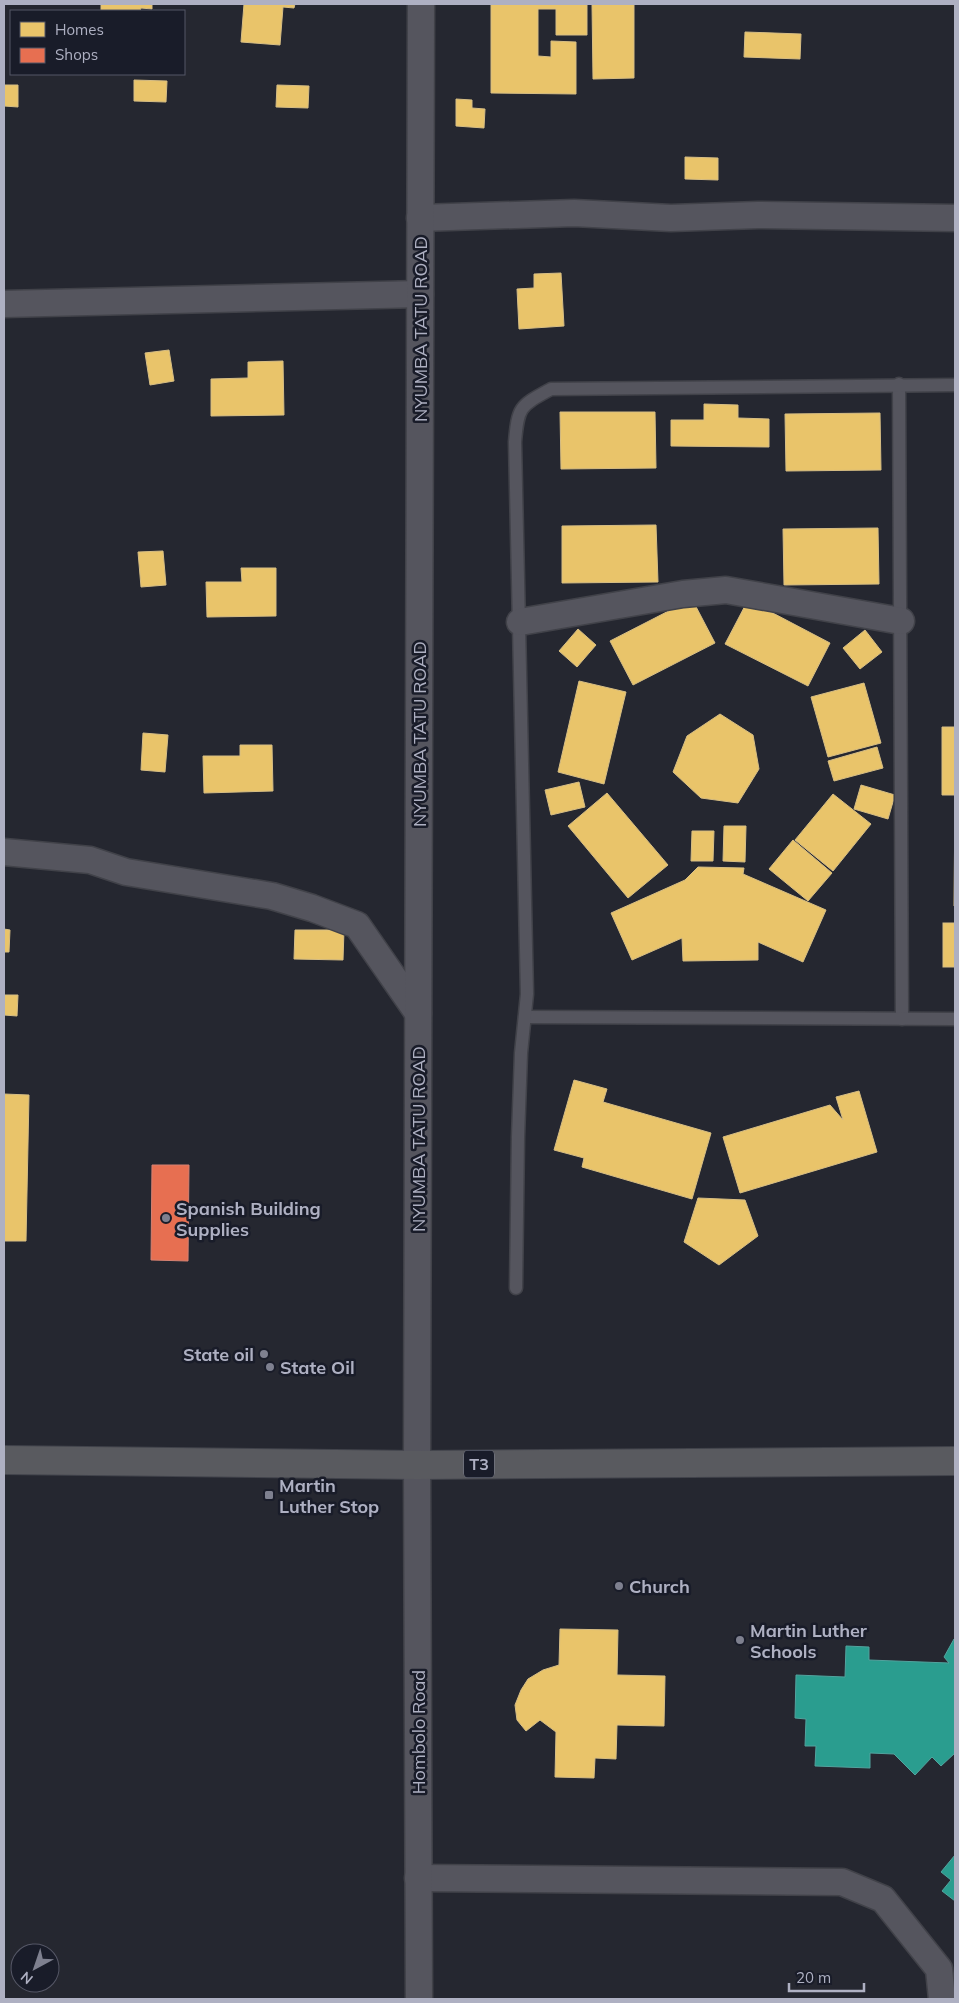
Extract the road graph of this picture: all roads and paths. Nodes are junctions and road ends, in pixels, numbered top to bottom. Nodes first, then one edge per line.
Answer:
1 (421, 4) edge
2 (420, 218) junction
3 (955, 218) edge
4 (420, 294) junction
5 (4, 304) edge
6 (899, 384) junction
7 (955, 385) edge
8 (901, 621) junction
9 (520, 622) junction
10 (4, 852) edge
11 (418, 1013) junction
12 (525, 1017) junction
13 (902, 1019) junction
14 (955, 1020) edge
15 (516, 1288) dead end
16 (4, 1460) edge
17 (955, 1461) edge
18 (417, 1465) junction
19 (418, 1878) junction
20 (419, 1999) edge
21 (942, 1999) edge

1 - 2 street, NYUMBA TATU ROAD
2 - 3 street
2 - 4 street, NYUMBA TATU ROAD
4 - 5 street
4 - 11 street, NYUMBA TATU ROAD
6 - 7 lane
6 - 8 lane
6 - 9 lane
8 - 9 street
8 - 13 lane
9 - 12 lane
10 - 11 street
11 - 18 street, NYUMBA TATU ROAD
12 - 13 lane
12 - 15 lane
13 - 14 lane
16 - 18 highway, T3
17 - 18 highway, T3
18 - 19 street, Hombolo Road
19 - 20 street, Hombolo Road
19 - 21 street

